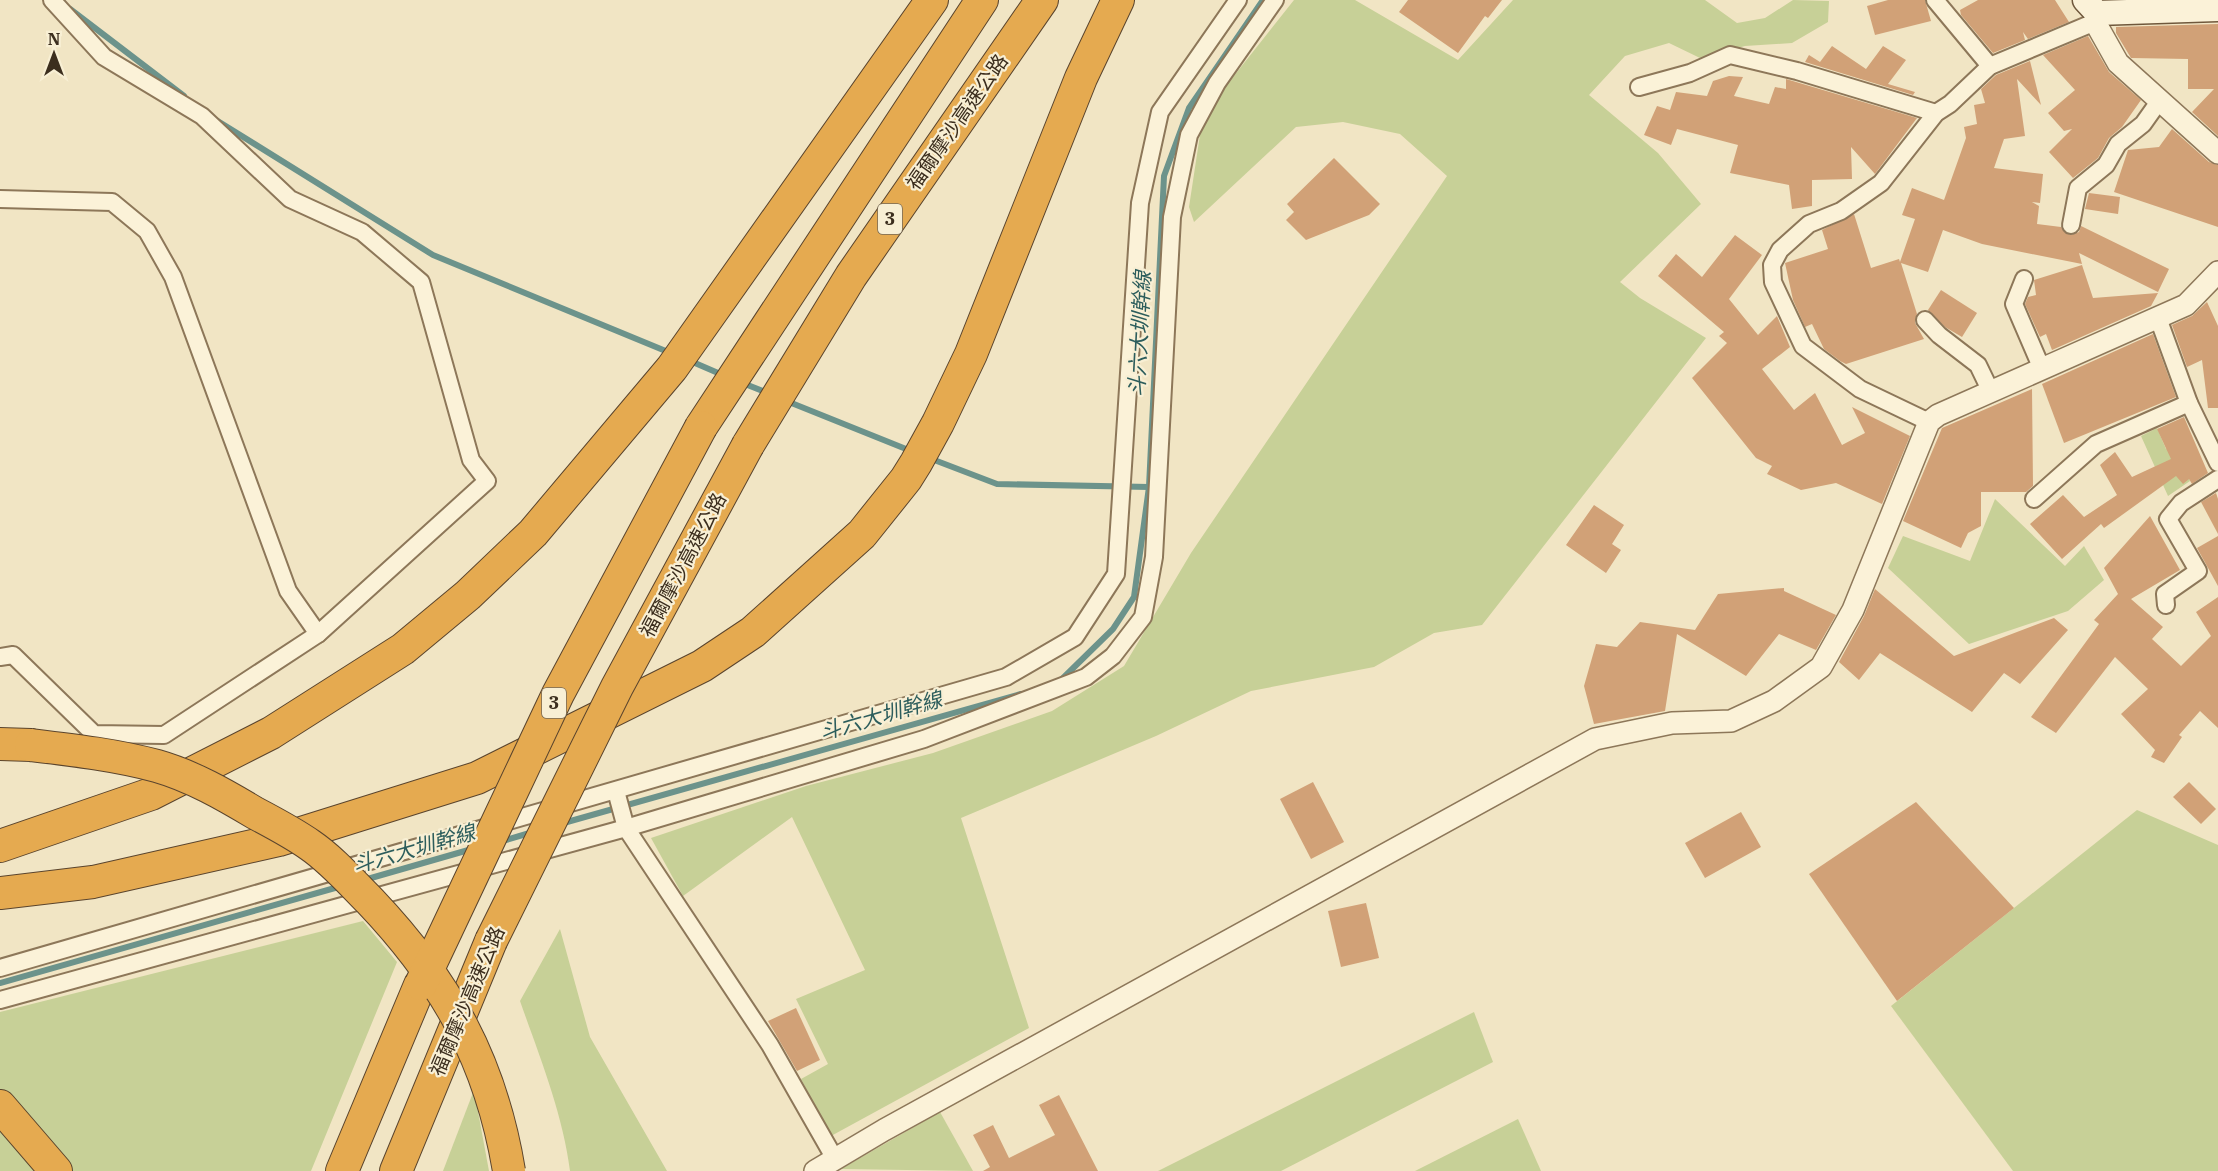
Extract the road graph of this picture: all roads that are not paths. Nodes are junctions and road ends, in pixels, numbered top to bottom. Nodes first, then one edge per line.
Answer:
1 (52, 0) edge
2 (932, 0) edge
3 (982, 0) edge
4 (1042, 0) edge
5 (1118, 0) edge
6 (1238, 0) edge
7 (1275, 0) edge
8 (1935, 0) edge
9 (2218, 9) edge
10 (2093, 12) edge
11 (1990, 66) junction
12 (1639, 87) dead end
13 (2160, 100) junction
14 (1936, 113) junction
15 (2218, 153) edge
16 (0, 198) edge
17 (2071, 225) dead end
18 (2218, 272) edge
19 (2024, 279) dead end
20 (2158, 318) junction
21 (1925, 320) dead end
22 (2042, 369) junction
23 (1991, 392) junction
24 (2189, 403) junction
25 (1929, 422) junction
26 (2218, 463) edge
27 (2218, 479) edge
28 (2034, 500) dead end
29 (2166, 605) dead end
30 (318, 634) junction
31 (0, 657) edge
32 (0, 744) edge
33 (616, 790) junction
34 (626, 828) junction
35 (0, 846) edge
36 (0, 893) edge
37 (0, 968) edge
38 (0, 1000) edge
39 (0, 1106) edge
40 (835, 1159) junction
41 (56, 1171) edge
42 (342, 1171) edge
43 (396, 1171) edge
44 (509, 1171) edge
45 (815, 1171) edge

1 - 30 street
2 - 35 highway
3 - 42 highway, 3, bridge
4 - 43 highway, 福爾摩沙高速公路 / 3, bridge
5 - 36 highway
6 - 33 street
7 - 34 street
8 - 11 street
9 - 10 main road
10 - 11 street
10 - 13 street
11 - 14 street
12 - 14 street
13 - 15 street
13 - 17 street
14 - 25 street
16 - 30 street
18 - 20 street
19 - 22 street
20 - 22 street
20 - 24 street
21 - 23 street
22 - 23 street
23 - 25 street
24 - 26 street
24 - 28 street
25 - 40 street
27 - 29 street
30 - 31 street
32 - 44 highway, bridge
33 - 34 street
33 - 37 street
34 - 38 street
34 - 40 street
39 - 41 highway
40 - 45 street

